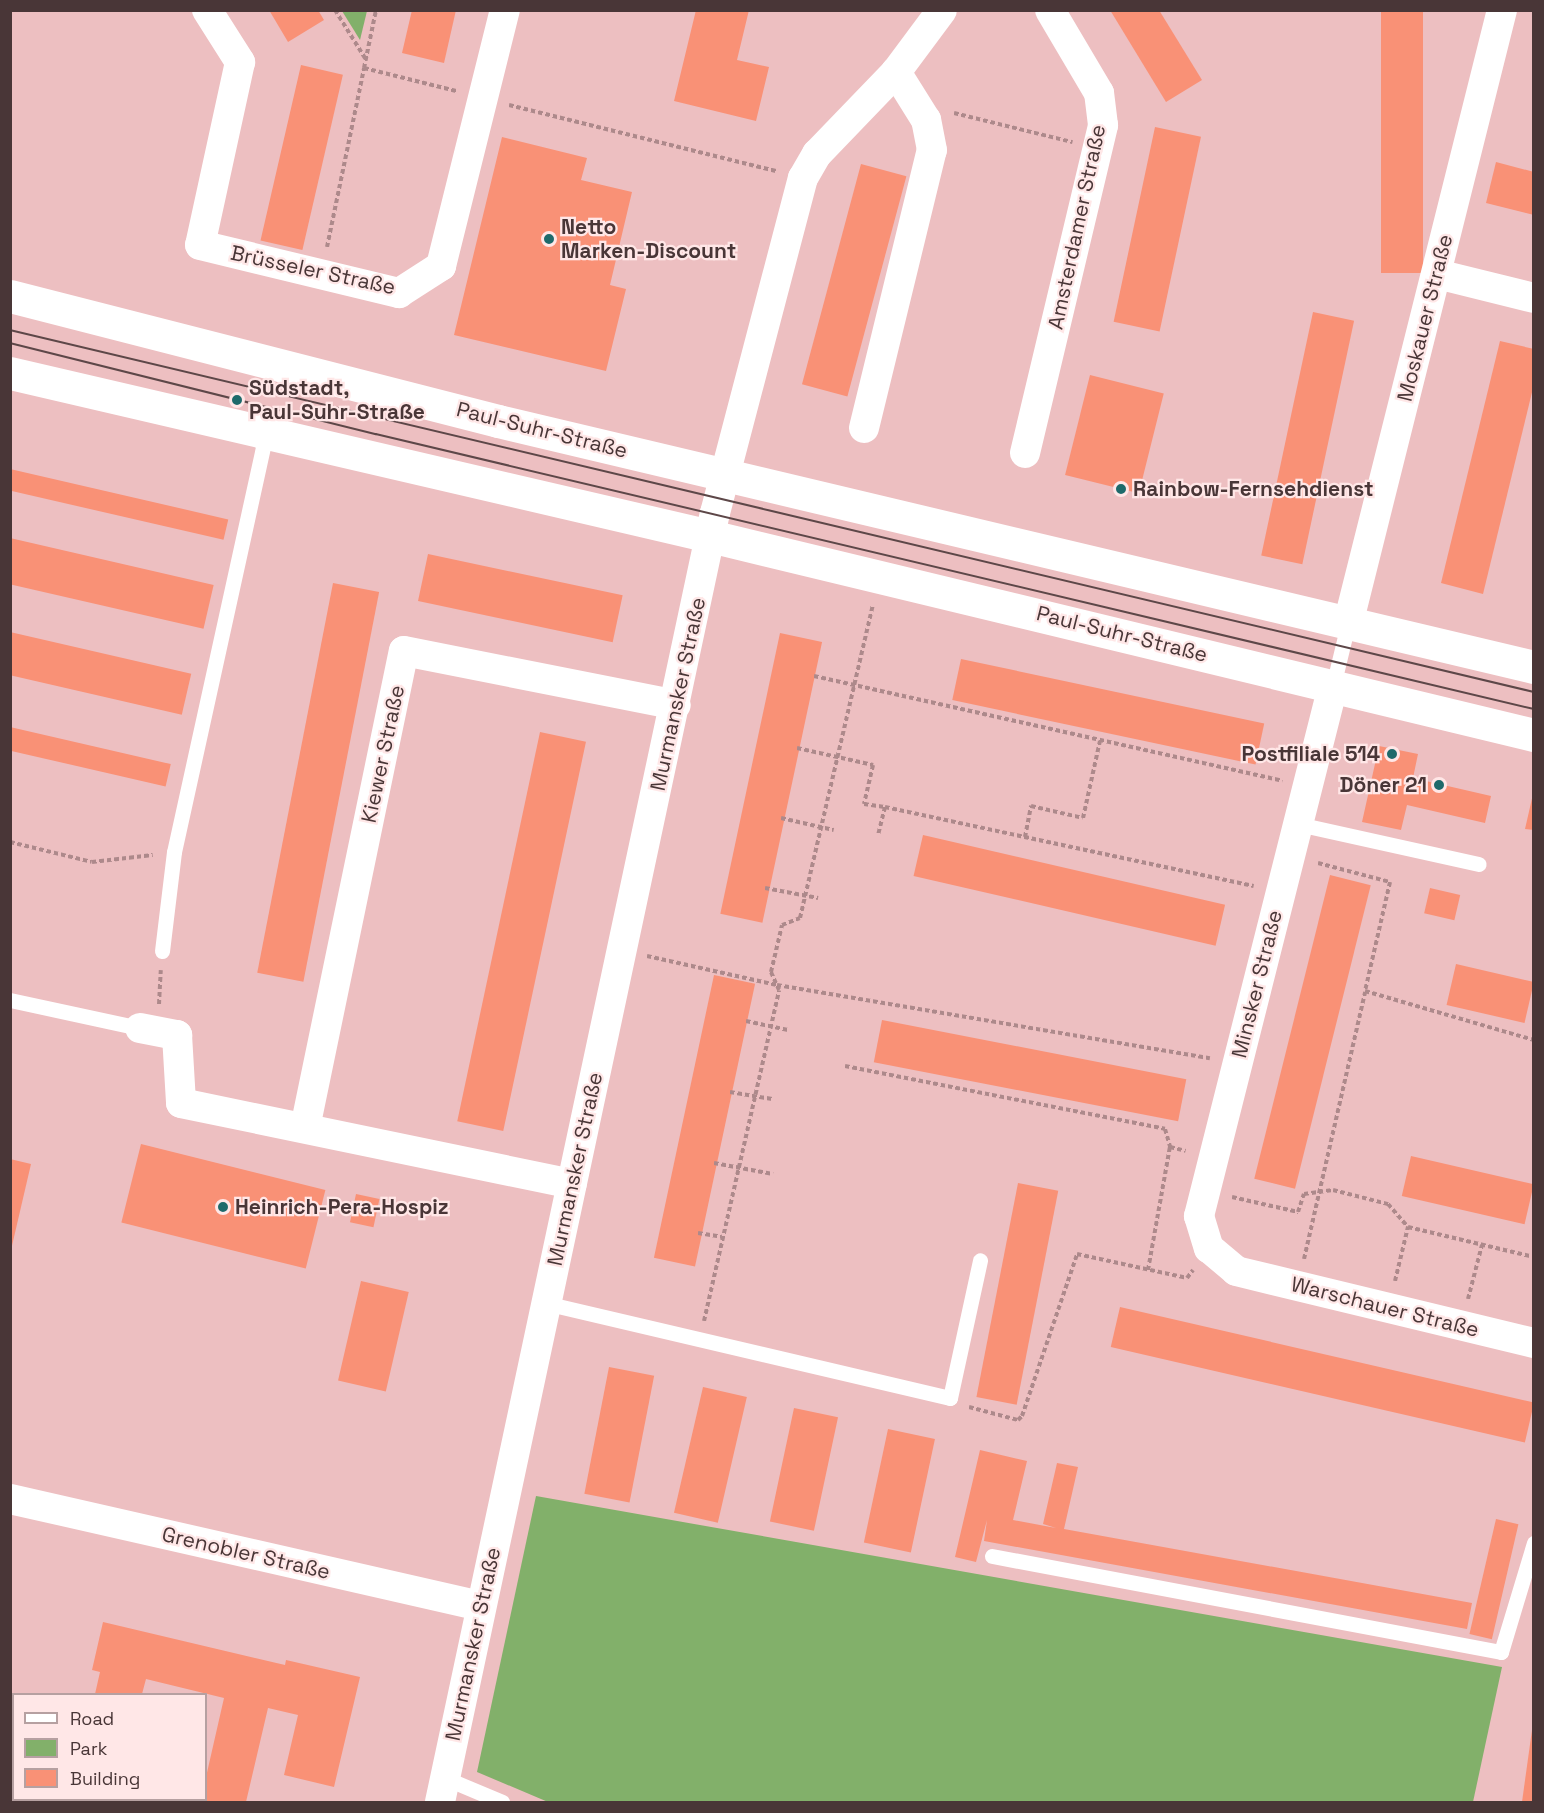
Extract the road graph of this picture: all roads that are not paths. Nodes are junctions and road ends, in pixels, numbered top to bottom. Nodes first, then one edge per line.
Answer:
1 (207, 10) edge
2 (505, 10) edge
3 (942, 10) edge
4 (1050, 10) edge
5 (1502, 10) edge
6 (896, 72) junction
7 (1437, 274) junction
8 (10, 296) edge
9 (1533, 298) edge
10 (10, 373) edge
11 (864, 428) dead end
12 (266, 435) junction
13 (1025, 453) dead end
14 (725, 476) junction
15 (710, 536) junction
16 (1348, 624) junction
17 (1533, 668) edge
18 (1333, 686) junction
19 (676, 705) junction
20 (1533, 735) edge
21 (1298, 824) junction
22 (1479, 864) dead end
23 (162, 951) road end
24 (10, 1000) edge
25 (149, 1030) joint
26 (305, 1128) junction
27 (572, 1184) junction
28 (980, 1260) dead end
29 (1236, 1271) joint
30 (545, 1303) junction
31 (1533, 1343) edge
32 (10, 1499) edge
33 (1533, 1543) edge
34 (992, 1556) dead end
35 (481, 1606) junction
36 (442, 1790) edge
37 (502, 1803) edge

1 - 2 street, Brüsseler Straße
3 - 6 street
4 - 13 street, Amsterdamer Straße
5 - 7 street, Moskauer Straße
6 - 11 street
6 - 14 street
7 - 9 street
7 - 16 street, Moskauer Straße
8 - 14 street, Paul-Suhr-Straße
10 - 12 street, Paul-Suhr-Straße
12 - 15 street, Paul-Suhr-Straße
12 - 23 lane
14 - 15 street
14 - 16 street, Paul-Suhr-Straße
15 - 18 street, Paul-Suhr-Straße
15 - 19 street, Murmansker Straße
16 - 17 street, Paul-Suhr-Straße
16 - 18 lane
18 - 20 street, Paul-Suhr-Straße
18 - 21 street, Minsker Straße
19 - 26 street, Kiewer Straße
19 - 27 street, Murmansker Straße
21 - 22 lane
21 - 29 street, Minsker Straße
24 - 25 lane
25 - 26 street
26 - 27 street
27 - 30 street, Murmansker Straße
28 - 30 lane
29 - 31 street, Warschauer Straße
30 - 35 street, Murmansker Straße
32 - 35 street, Grenobler Straße
33 - 34 lane
35 - 36 street, Murmansker Straße
36 - 37 lane

